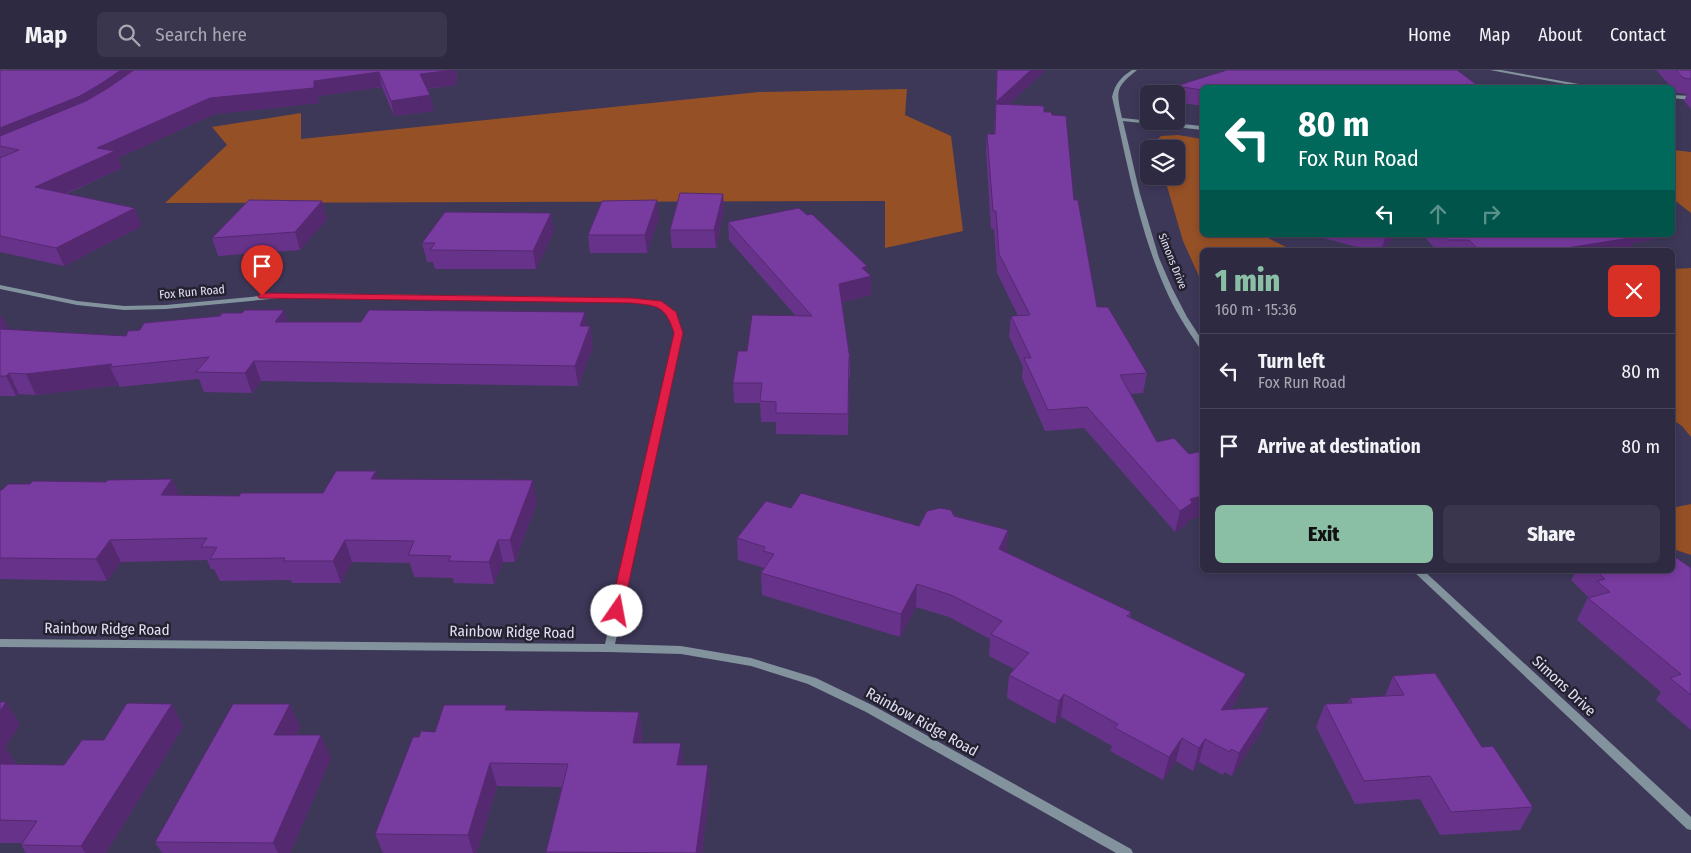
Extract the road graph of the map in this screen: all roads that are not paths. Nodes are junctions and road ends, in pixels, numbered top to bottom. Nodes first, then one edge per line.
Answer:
1 (1135, 70) edge
2 (1492, 70) edge
3 (1581, 85) edge
4 (1675, 96) edge
5 (1691, 98) edge
6 (1120, 119) junction
7 (1200, 128) edge
8 (0, 287) edge
9 (1200, 342) edge
10 (1420, 573) edge
11 (0, 643) edge
12 (609, 648) junction
13 (1691, 825) edge
14 (1127, 853) edge

1 - 6 street, Simons Drive
2 - 3 street
4 - 5 street
6 - 7 street
6 - 9 street, Simons Drive
8 - 12 street, Fox Run Road
10 - 13 street, Simons Drive
11 - 12 street, Rainbow Ridge Road
12 - 14 street, Rainbow Ridge Road

